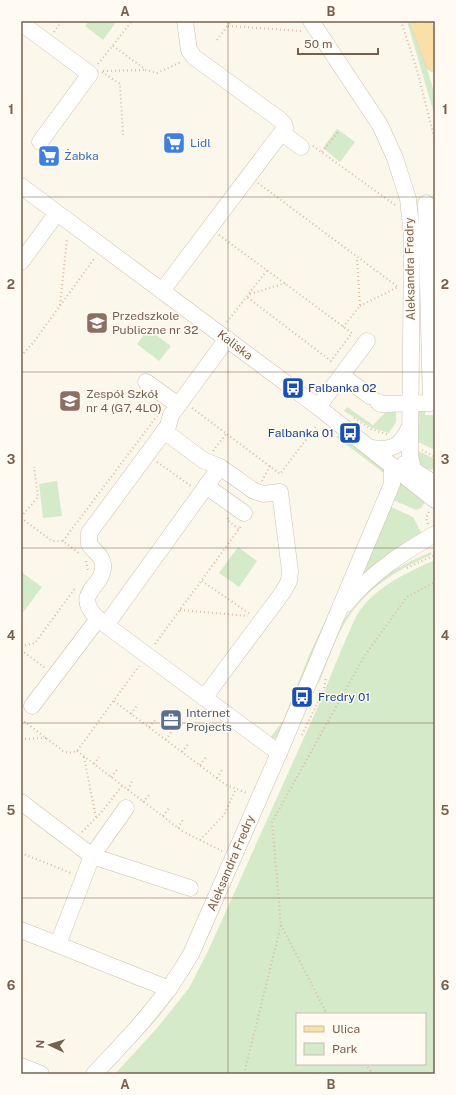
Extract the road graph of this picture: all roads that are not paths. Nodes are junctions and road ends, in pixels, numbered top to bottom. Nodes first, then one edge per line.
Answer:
1 (185, 21) edge
2 (420, 21) edge
3 (21, 23) edge
4 (308, 26) edge
5 (435, 62) edge
6 (282, 133) junction
7 (40, 142) dead end
8 (305, 145) road end
9 (21, 186) edge
10 (426, 203) dead end
11 (57, 214) junction
12 (21, 262) edge
13 (162, 291) junction
14 (411, 334) junction
15 (429, 334) junction
16 (227, 339) junction
17 (367, 341) dead end
18 (342, 376) junction
19 (146, 382) dead end
20 (178, 403) junction
21 (411, 403) junction
22 (318, 407) junction
23 (164, 431) junction
24 (406, 443) junction
25 (371, 448) junction
26 (220, 467) junction
27 (392, 468) junction
28 (426, 476) edge
29 (206, 486) junction
30 (433, 504) edge
31 (244, 518) road end
32 (434, 538) edge
33 (102, 622) junction
34 (330, 629) junction
35 (204, 698) junction
36 (32, 706) dead end
37 (279, 753) junction
38 (21, 802) edge
39 (126, 808) dead end
40 (92, 856) junction
41 (190, 888) dead end
42 (21, 930) edge
43 (58, 944) junction
44 (169, 989) junction
45 (21, 1066) edge
46 (41, 1074) edge
47 (94, 1074) edge

1 - 6 street
2 - 5 main road
3 - 7 street
4 - 14 street, Aleksandra Fredry
6 - 8 street
6 - 13 street
9 - 11 street, Kaliska
10 - 15 street
11 - 12 street
11 - 13 street, Kaliska
13 - 16 street, Kaliska
14 - 15 street
14 - 21 street, Aleksandra Fredry
15 - 21 street
16 - 20 street
16 - 22 street, Kaliska
17 - 18 street
18 - 21 street
18 - 22 street
19 - 20 street
20 - 23 street
21 - 24 street, Aleksandra Fredry
22 - 25 street, Kaliska
23 - 26 street
23 - 33 street
24 - 25 street
24 - 28 street
25 - 27 street, Kaliska
25 - 28 street, Kaliska
26 - 29 street
26 - 35 street
27 - 30 street, Kaliska
27 - 34 street, Aleksandra Fredry
29 - 31 street
29 - 33 street
32 - 34 street, Aleksandra Fredry
33 - 35 street
33 - 36 street
34 - 37 street, Aleksandra Fredry
35 - 37 street
37 - 44 street, Aleksandra Fredry
38 - 40 street
39 - 40 street
40 - 41 street
40 - 43 street
42 - 43 street
43 - 44 street
44 - 47 street, Aleksandra Fredry
45 - 46 street

